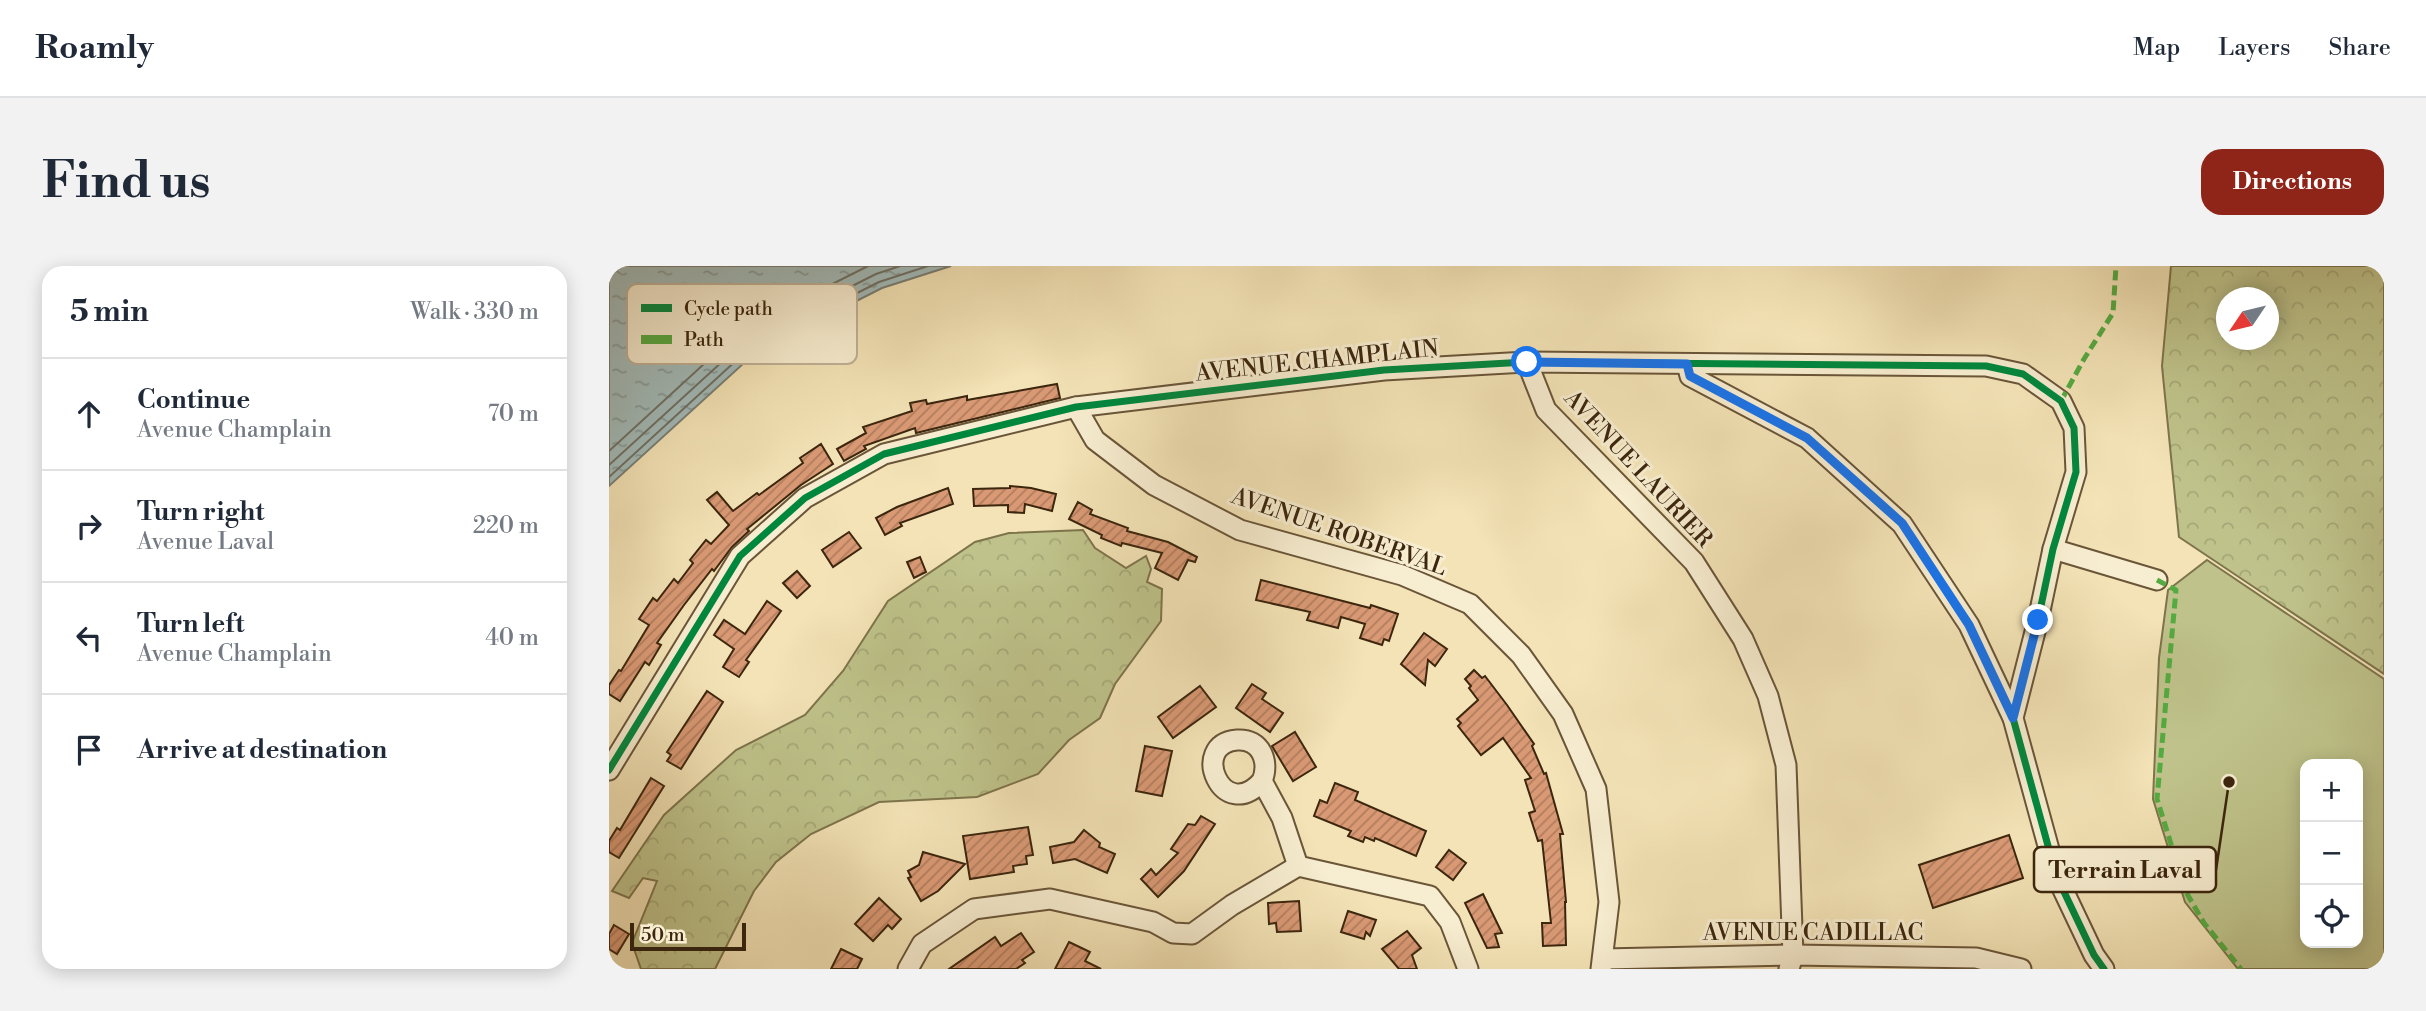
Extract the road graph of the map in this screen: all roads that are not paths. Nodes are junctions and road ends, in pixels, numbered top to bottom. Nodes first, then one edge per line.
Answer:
1 (1527, 362) junction
2 (1687, 364) junction
3 (1076, 407) junction
4 (2053, 549) junction
5 (2157, 580) dead end
6 (2013, 718) junction
7 (609, 770) edge
8 (1262, 781) dead end
9 (1298, 866) junction
10 (1791, 962) edge
11 (1602, 964) edge
12 (908, 969) edge
13 (1468, 969) edge
14 (2021, 969) edge
15 (2104, 969) edge

1 - 2 street, AVENUE CHAMPLAIN
1 - 3 street, AVENUE CHAMPLAIN
1 - 10 street, AVENUE LAURIER
2 - 4 street, AVENUE CHAMPLAIN
2 - 6 street
3 - 7 street, AVENUE CHAMPLAIN
3 - 11 street, AVENUE ROBERVAL
4 - 5 street
4 - 6 street, AVENUE CHAMPLAIN
6 - 15 street
8 - 9 street
9 - 12 street
9 - 13 street
10 - 11 street, AVENUE CADILLAC
10 - 14 street, AVENUE CADILLAC

